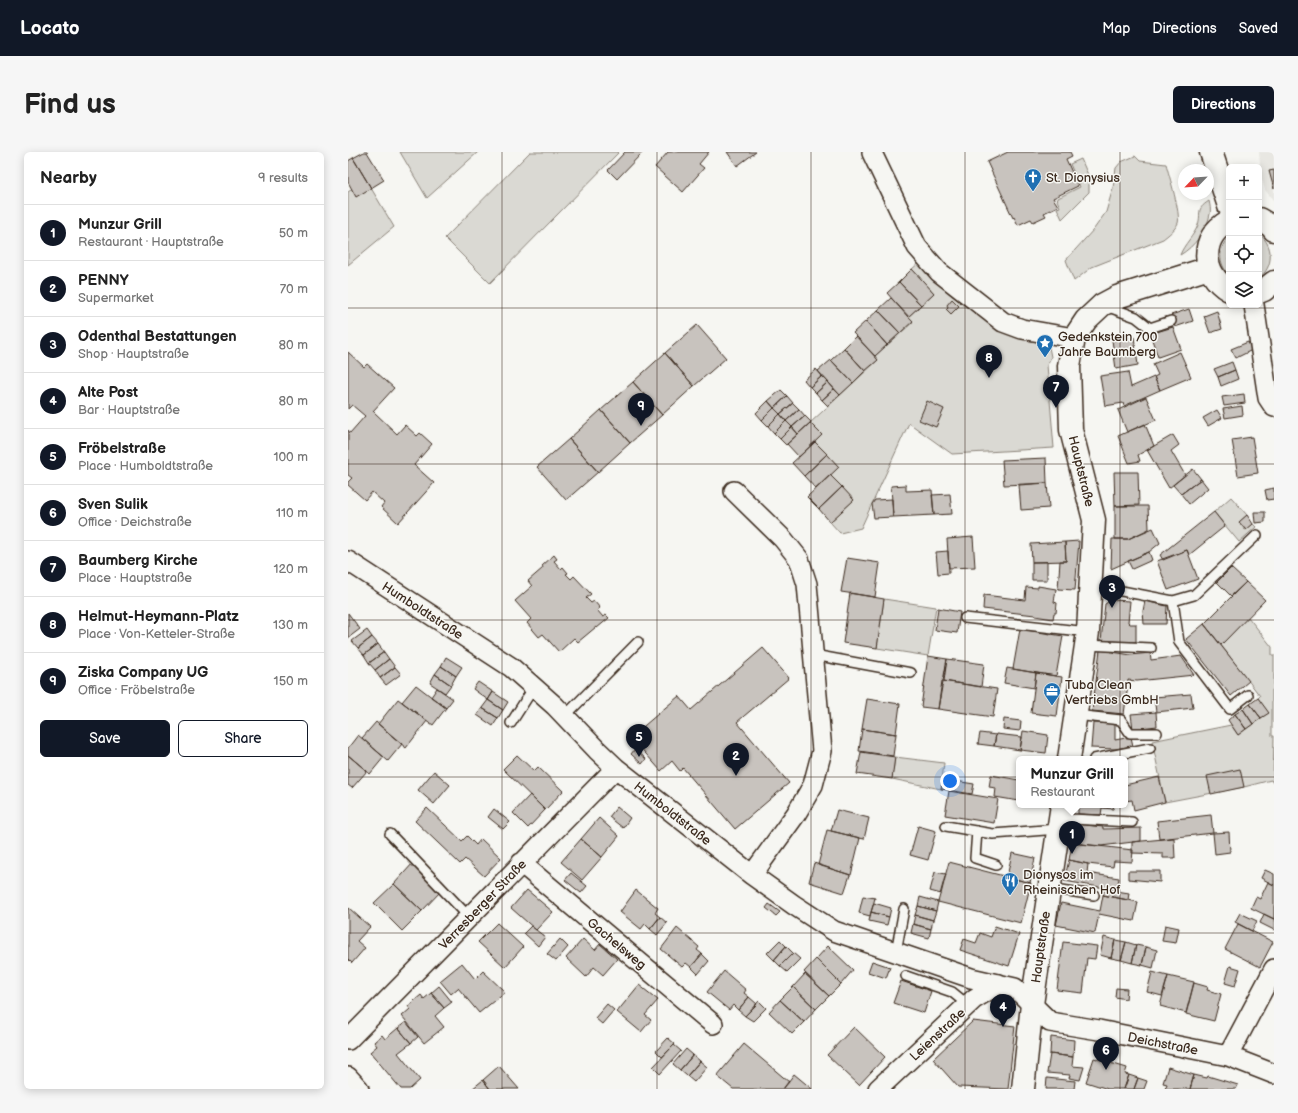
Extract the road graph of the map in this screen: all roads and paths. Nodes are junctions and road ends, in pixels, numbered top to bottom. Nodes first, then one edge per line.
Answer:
1 (1211, 152) edge
2 (872, 153) dead end
3 (1227, 200) edge
4 (1262, 221) edge
5 (1226, 223) edge
6 (1274, 230) edge
7 (1209, 268) junction
8 (1274, 282) edge
9 (1226, 288) edge
10 (1262, 291) edge
11 (1102, 305) junction
12 (1254, 308) edge
13 (1172, 321) dead end
14 (1074, 338) junction
15 (1274, 406) edge
16 (734, 491) dead end
17 (1257, 535) dead end
18 (348, 562) edge
19 (1091, 585) junction
20 (1173, 601) junction
21 (965, 618) dead end
22 (1087, 638) junction
23 (638, 642) dead end
24 (1151, 648) dead end
25 (814, 655) junction
26 (911, 674) dead end
27 (534, 687) junction
28 (1248, 695) dead end
29 (1075, 715) junction
30 (565, 716) junction
31 (512, 723) dead end
32 (1157, 733) dead end
33 (1150, 748) dead end
34 (1068, 756) edge
35 (1109, 756) edge
36 (616, 768) junction
37 (1060, 817) edge
38 (1132, 822) dead end
39 (946, 826) dead end
40 (977, 831) junction
41 (390, 834) dead end
42 (522, 863) junction
43 (996, 865) dead end
44 (752, 875) junction
45 (1049, 888) junction
46 (1094, 895) dead end
47 (904, 909) dead end
48 (469, 916) junction
49 (896, 952) junction
50 (1274, 969) edge
51 (906, 976) dead end
52 (999, 984) junction
53 (1032, 1004) junction
54 (968, 1005) junction
55 (712, 1024) dead end
56 (348, 1040) edge
57 (1228, 1056) junction
58 (1274, 1074) edge
59 (348, 1077) edge
60 (884, 1087) edge
61 (359, 1089) edge
62 (1023, 1089) edge

1 - 3 street
2 - 14 street
4 - 6 street
5 - 7 street
7 - 9 street
7 - 11 street, Hauptstraße
8 - 10 street
11 - 13 lane
11 - 14 street, Hauptstraße
12 - 15 street
14 - 19 street, Hauptstraße
16 - 25 street
17 - 20 lane
18 - 27 street, Humboldtstraße
19 - 20 lane
19 - 22 street, Hauptstraße
20 - 28 lane
21 - 22 lane
22 - 24 lane
22 - 29 street, Hauptstraße
23 - 30 lane
25 - 26 lane
25 - 44 street
27 - 30 street, Humboldtstraße
27 - 31 lane
29 - 32 lane
29 - 34 street, Hauptstraße
30 - 36 street, Humboldtstraße
33 - 35 lane
36 - 42 street, Verresberger Straße
36 - 44 street, Humboldtstraße
37 - 38 lane
37 - 40 lane
37 - 45 street, Hauptstraße
39 - 40 lane
40 - 43 lane
41 - 48 lane
42 - 48 street, Verresberger Straße
42 - 55 street, Gachelsweg
44 - 49 street, Humboldtstraße
45 - 46 lane
45 - 53 street, Hauptstraße
47 - 49 lane
48 - 56 street, Verresberger Straße
49 - 52 street, Humboldtstraße
50 - 57 street
51 - 54 lane
52 - 53 street, Humboldtstraße
52 - 54 street, Leienstraße
53 - 57 street, Deichstraße
53 - 62 street, Hauptstraße
54 - 60 street, Leienstraße
57 - 58 street, Deichstraße
59 - 61 street

